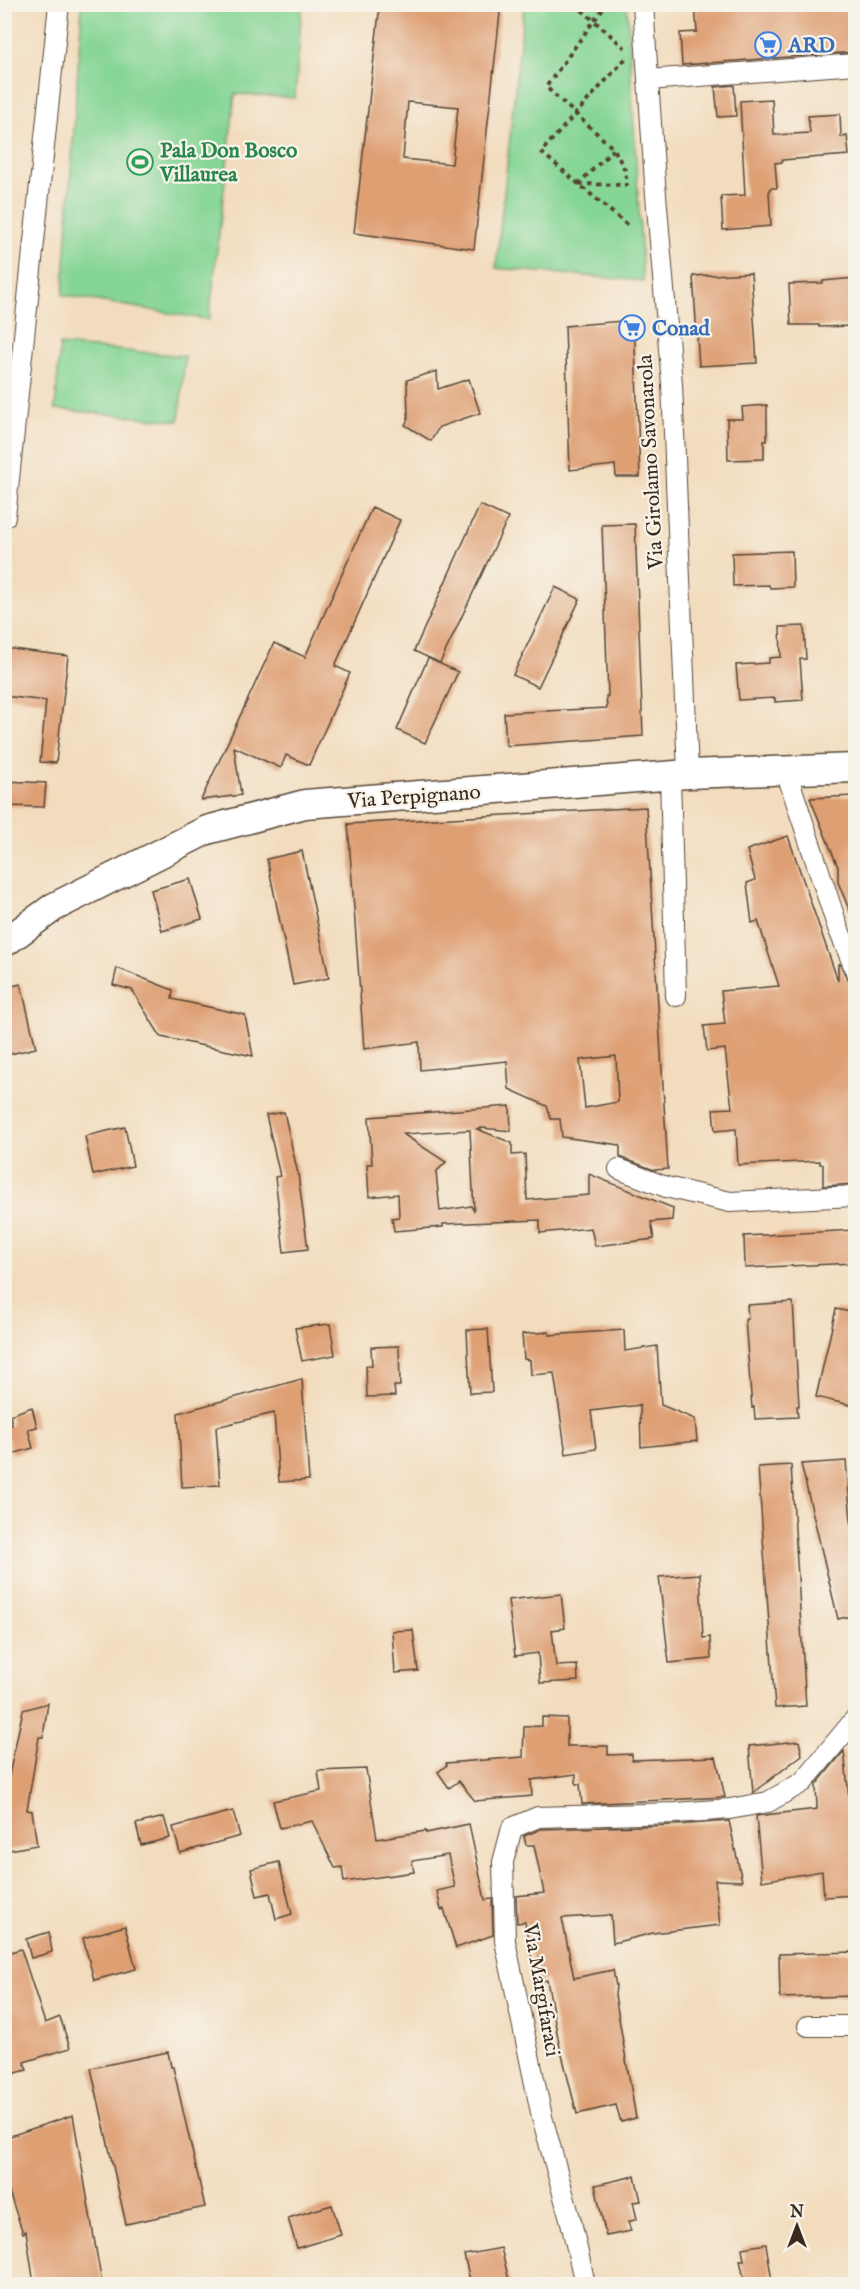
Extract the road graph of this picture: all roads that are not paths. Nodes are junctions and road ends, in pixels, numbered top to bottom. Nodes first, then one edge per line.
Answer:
1 (59, 4) edge
2 (643, 4) edge
3 (855, 64) edge
4 (648, 80) junction
5 (5, 517) edge
6 (855, 768) edge
7 (786, 771) junction
8 (679, 775) junction
9 (4, 943) edge
10 (855, 971) edge
11 (675, 996) dead end
12 (619, 1169) dead end
13 (855, 1196) edge
14 (855, 1718) edge
15 (808, 2026) dead end
16 (855, 2026) edge
17 (585, 2284) edge

1 - 5 street
2 - 4 street, Via Girolamo Savonarola
3 - 4 street
4 - 8 street, Via Girolamo Savonarola
6 - 7 street, Via Perpignano
7 - 8 street, Via Perpignano
7 - 10 street
8 - 9 street, Via Perpignano
8 - 11 street, Via Girolamo Savonarola
12 - 13 street
14 - 17 street, Via Margifaraci
15 - 16 street

